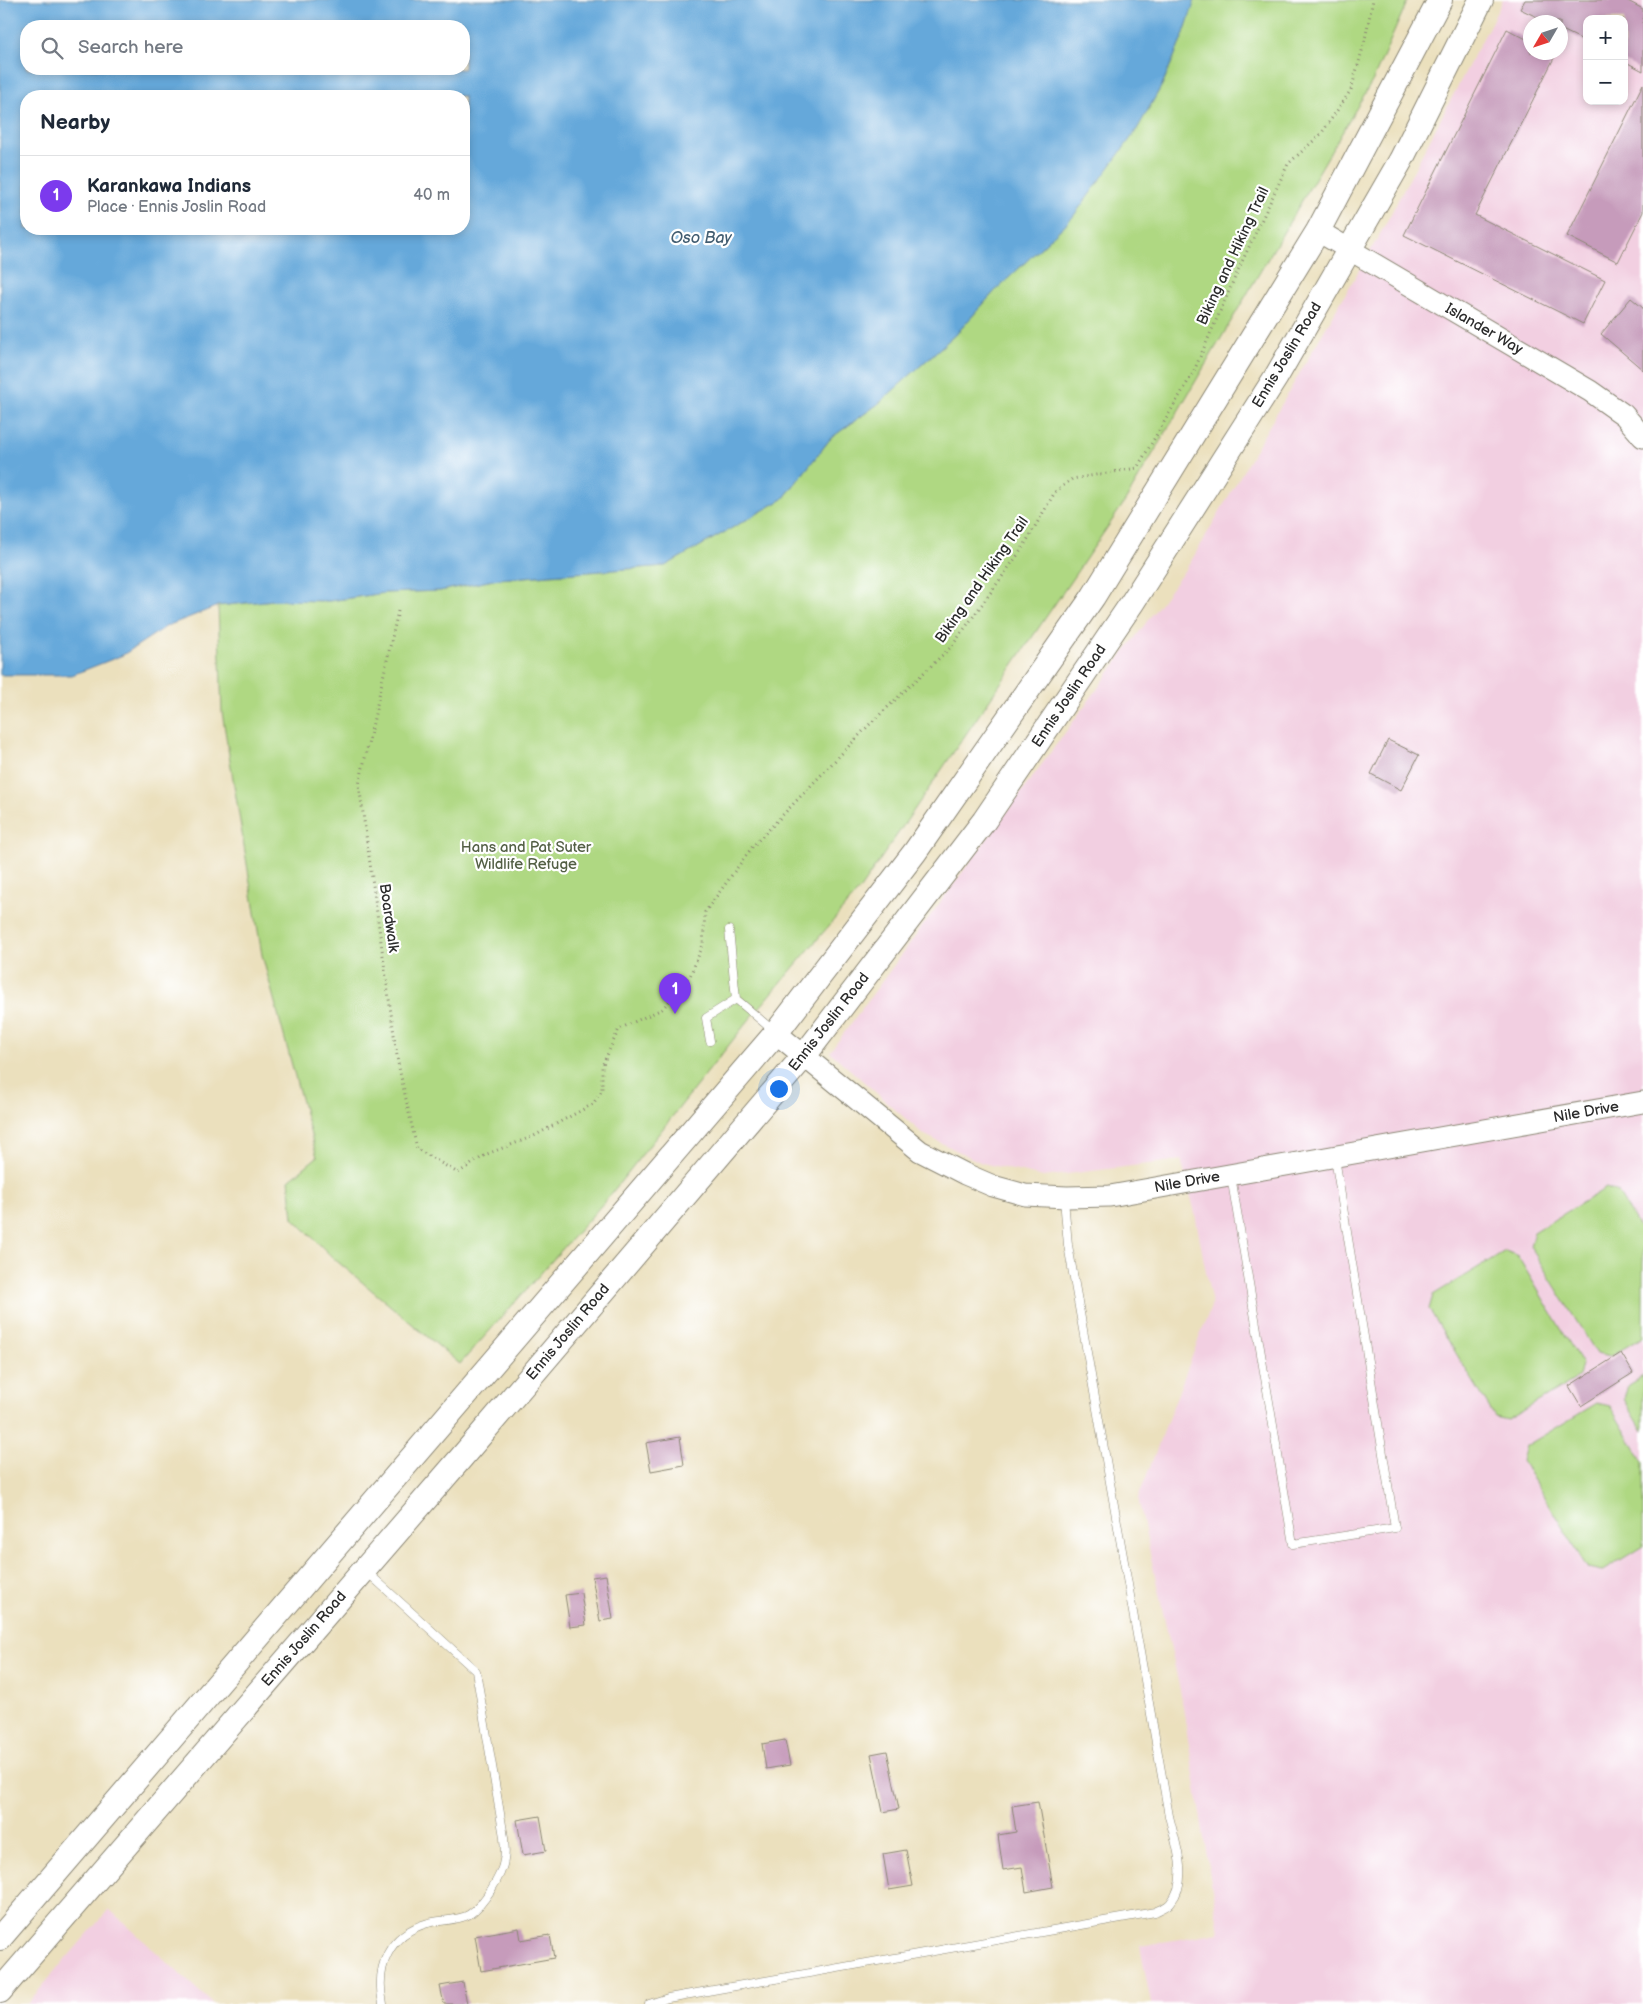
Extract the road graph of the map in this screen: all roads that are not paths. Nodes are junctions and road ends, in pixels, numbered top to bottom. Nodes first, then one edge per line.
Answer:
1 (1440, 0) edge
2 (1481, 0) edge
3 (1318, 231) junction
4 (1350, 250) junction
5 (1643, 437) edge
6 (729, 930) dead end
7 (736, 999) junction
8 (776, 1033) junction
9 (710, 1041) dead end
10 (804, 1056) junction
11 (1643, 1102) edge
12 (1335, 1156) junction
13 (1231, 1174) junction
14 (1064, 1197) junction
15 (338, 1547) junction
16 (364, 1570) junction
17 (0, 1938) edge
18 (0, 1990) edge
19 (383, 2004) edge
20 (649, 2004) edge

1 - 3 main road
2 - 4 main road, Ennis Joslin Road
3 - 4 main road, Islander Way
3 - 8 main road
4 - 5 main road, Islander Way
4 - 10 main road, Ennis Joslin Road
6 - 7 lane
7 - 8 lane
7 - 9 lane
8 - 10 main road, Nile Drive
8 - 15 main road
10 - 14 main road, Nile Drive
10 - 16 main road, Ennis Joslin Road
11 - 12 main road, Nile Drive
12 - 13 main road, Nile Drive
12 - 13 lane
13 - 14 main road, Nile Drive
14 - 20 lane
15 - 16 main road
15 - 17 main road
16 - 18 main road, Ennis Joslin Road
16 - 19 lane

